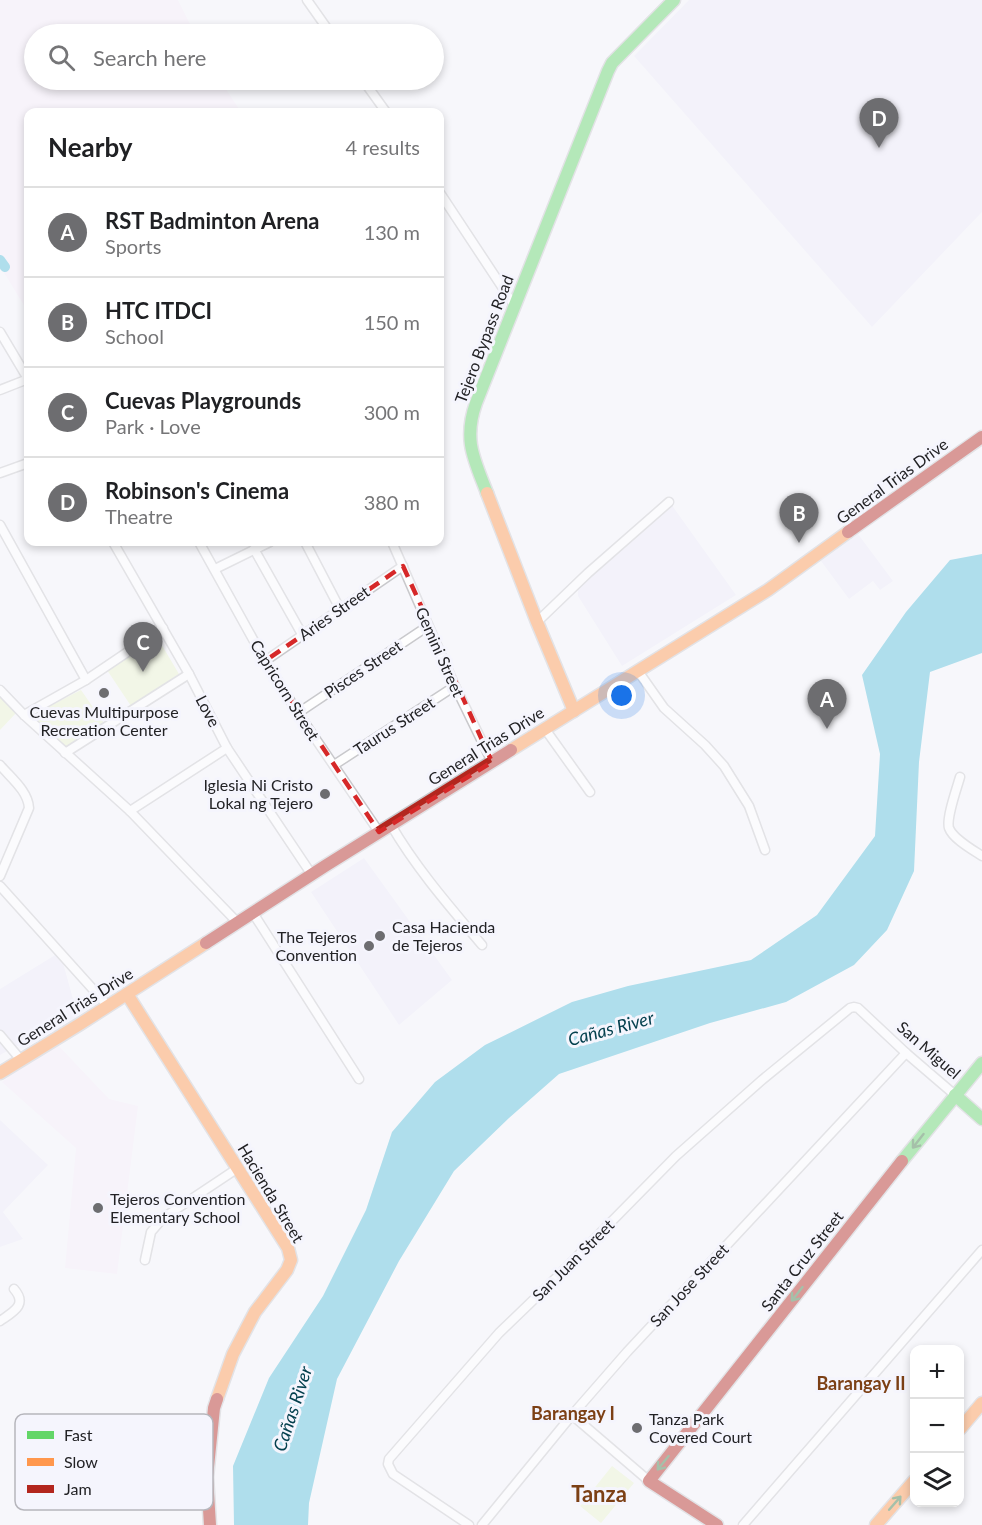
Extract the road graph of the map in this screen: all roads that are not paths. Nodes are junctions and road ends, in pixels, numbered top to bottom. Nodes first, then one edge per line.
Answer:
1 (307, 0) edge
2 (674, 0) edge
3 (325, 24) edge
4 (370, 90) edge
5 (383, 108) edge
6 (444, 199) edge
7 (514, 305) junction
8 (0, 332) edge
9 (24, 372) edge
10 (24, 381) edge
11 (0, 390) edge
12 (982, 437) edge
13 (24, 464) edge
14 (0, 473) edge
15 (669, 502) dead end
16 (0, 525) edge
17 (115, 546) edge
18 (201, 546) edge
19 (261, 546) edge
20 (307, 546) edge
21 (394, 546) edge
22 (254, 549) junction
23 (403, 566) junction
24 (215, 569) junction
25 (339, 609) junction
26 (537, 622) junction
27 (428, 626) junction
28 (163, 628) junction
29 (303, 636) junction
30 (265, 661) junction
31 (638, 671) junction
32 (189, 675) junction
33 (86, 680) junction
34 (455, 686) junction
35 (0, 690) edge
36 (574, 711) junction
37 (298, 713) junction
38 (24, 715) junction
39 (544, 729) junction
40 (227, 748) junction
41 (65, 753) junction
42 (492, 762) junction
43 (0, 765) edge
44 (334, 765) junction
45 (960, 777) dead end
46 (590, 792) dead end
47 (130, 811) junction
48 (391, 825) junction
49 (380, 832) junction
50 (765, 850) dead end
51 (982, 856) edge
52 (312, 875) junction
53 (0, 876) edge
54 (0, 886) edge
55 (253, 913) junction
56 (238, 922) junction
57 (482, 945) dead end
58 (127, 994) junction
59 (108, 1006) junction
60 (854, 1007) joint
61 (0, 1035) edge
62 (906, 1053) junction
63 (21, 1060) junction
64 (982, 1064) edge
65 (0, 1073) edge
66 (359, 1079) dead end
67 (955, 1095) junction
68 (982, 1119) edge
69 (238, 1168) junction
70 (982, 1250) edge
71 (145, 1260) dead end
72 (14, 1289) dead end
73 (0, 1321) edge
74 (982, 1403) edge
75 (572, 1415) junction
76 (213, 1417) edge
77 (964, 1424) edge
78 (649, 1481) junction
79 (910, 1487) edge
80 (209, 1510) edge
81 (210, 1525) edge
82 (469, 1525) edge
83 (482, 1525) edge
84 (717, 1525) edge
85 (743, 1525) edge
86 (876, 1525) edge

1 - 3 street
2 - 7 main road, Tejero Bypass Road
4 - 5 street
6 - 7 street
7 - 26 main road, Tejero Bypass Road
8 - 9 street
10 - 11 street
12 - 31 main road, General Trias Drive
13 - 14 street
15 - 26 street
16 - 33 street
17 - 28 street, Love
18 - 24 street, Capricorn Street
19 - 22 street
20 - 25 street
21 - 23 street, Gemini Street
22 - 24 street
22 - 29 street
23 - 25 street, Aries Street
23 - 27 street, Gemini Street
24 - 30 street, Capricorn Street
25 - 29 street, Aries Street
26 - 36 main road, Tejero Bypass Road
27 - 34 street, Gemini Street
27 - 37 street, Pisces Street
28 - 32 street, Love
28 - 33 street
29 - 30 street, Aries Street
30 - 37 street, Capricorn Street
31 - 36 main road, General Trias Drive
31 - 50 street
32 - 40 street, Love
32 - 41 street
33 - 38 street
34 - 42 street, Gemini Street
34 - 44 street, Taurus Street
35 - 38 street
36 - 39 main road, General Trias Drive
37 - 44 street, Capricorn Street
38 - 41 street
39 - 42 main road, General Trias Drive
39 - 46 street
40 - 47 street
40 - 52 street, Love
41 - 47 street
42 - 48 main road, General Trias Drive
43 - 53 street
44 - 49 street, Capricorn Street
45 - 51 street
47 - 56 street
48 - 49 main road, General Trias Drive
48 - 57 street
49 - 52 main road, General Trias Drive
52 - 55 main road, General Trias Drive
54 - 59 street
55 - 56 main road, General Trias Drive
55 - 66 street
56 - 58 main road, General Trias Drive
58 - 59 main road, General Trias Drive
58 - 69 main road, Hacienda Street
59 - 63 main road, General Trias Drive
60 - 62 street, San Miguel
60 - 82 street, San Juan Street
61 - 63 street
62 - 67 street, San Miguel
62 - 75 street, San Jose Street
63 - 65 main road, General Trias Drive
64 - 67 main road, Santa Cruz Street
67 - 68 main road, San Miguel
67 -> 78 main road, Santa Cruz Street
69 - 71 street
69 - 76 main road, Hacienda Street
70 - 85 street
72 - 73 street
74 - 77 main road
75 - 78 street
75 - 83 street, San Jose Street
78 - 84 main road
86 -> 79 main road
80 - 81 main road, Hacienda Street

